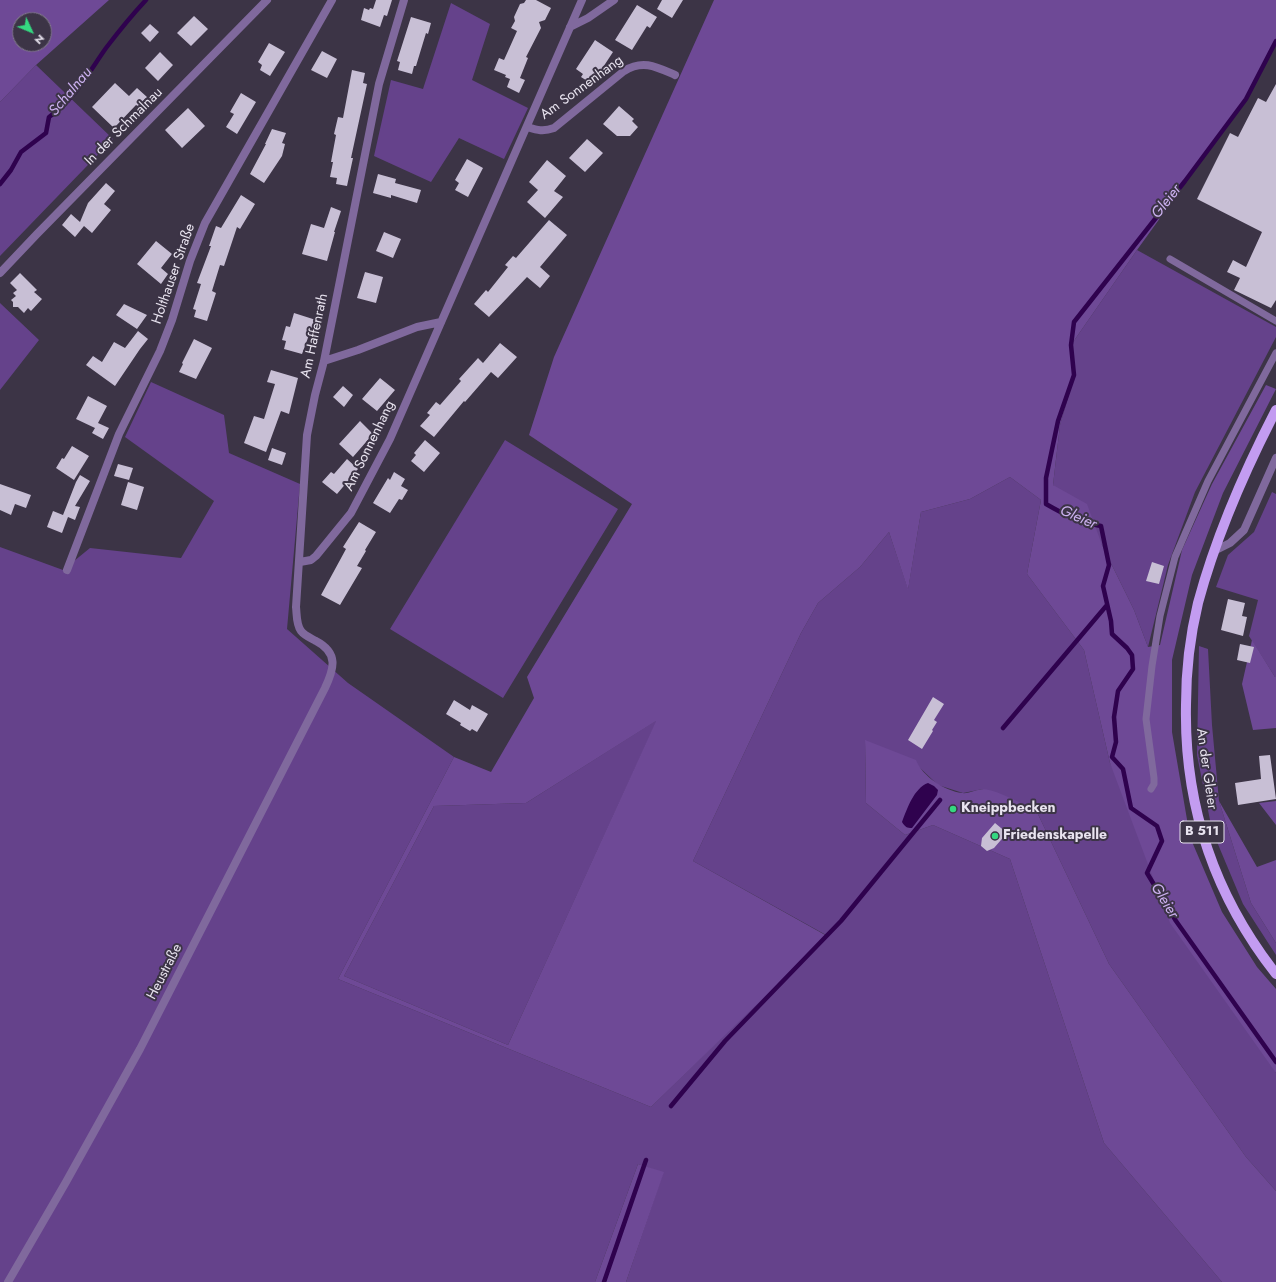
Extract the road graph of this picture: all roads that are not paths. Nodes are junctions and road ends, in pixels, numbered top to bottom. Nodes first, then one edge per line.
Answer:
1 (267, 0) edge
2 (332, 0) edge
3 (404, 0) edge
4 (582, 0) edge
5 (614, 0) edge
6 (570, 27) junction
7 (675, 75) dead end
8 (527, 127) junction
9 (1170, 260) dead end
10 (0, 273) edge
11 (1276, 321) edge
12 (441, 322) junction
13 (1276, 353) edge
14 (324, 361) junction
15 (1276, 410) edge
16 (1276, 458) edge
17 (1214, 551) junction
18 (300, 562) junction
19 (67, 570) dead end
20 (333, 668) joint
21 (1151, 789) dead end
22 (1276, 974) edge
23 (8, 1282) edge

1 - 10 street, In der Schmalnau
2 - 19 street, Holthauser Straße
3 - 14 street, Am Haffenrath
4 - 6 street, Am Sonnenhang
5 - 6 street
6 - 8 street, Am Sonnenhang
7 - 8 street, Am Sonnenhang
8 - 12 street, Am Sonnenhang
9 - 11 lane
12 - 14 street
12 - 18 street, Am Sonnenhang
13 - 21 lane
14 - 18 street, Am Haffenrath
15 - 17 main road, An der Gleier / B 511
16 - 17 street
17 - 22 main road, An der Gleier / B 511
18 - 20 street, Am Haffenrath
20 - 23 street, Heustraße

